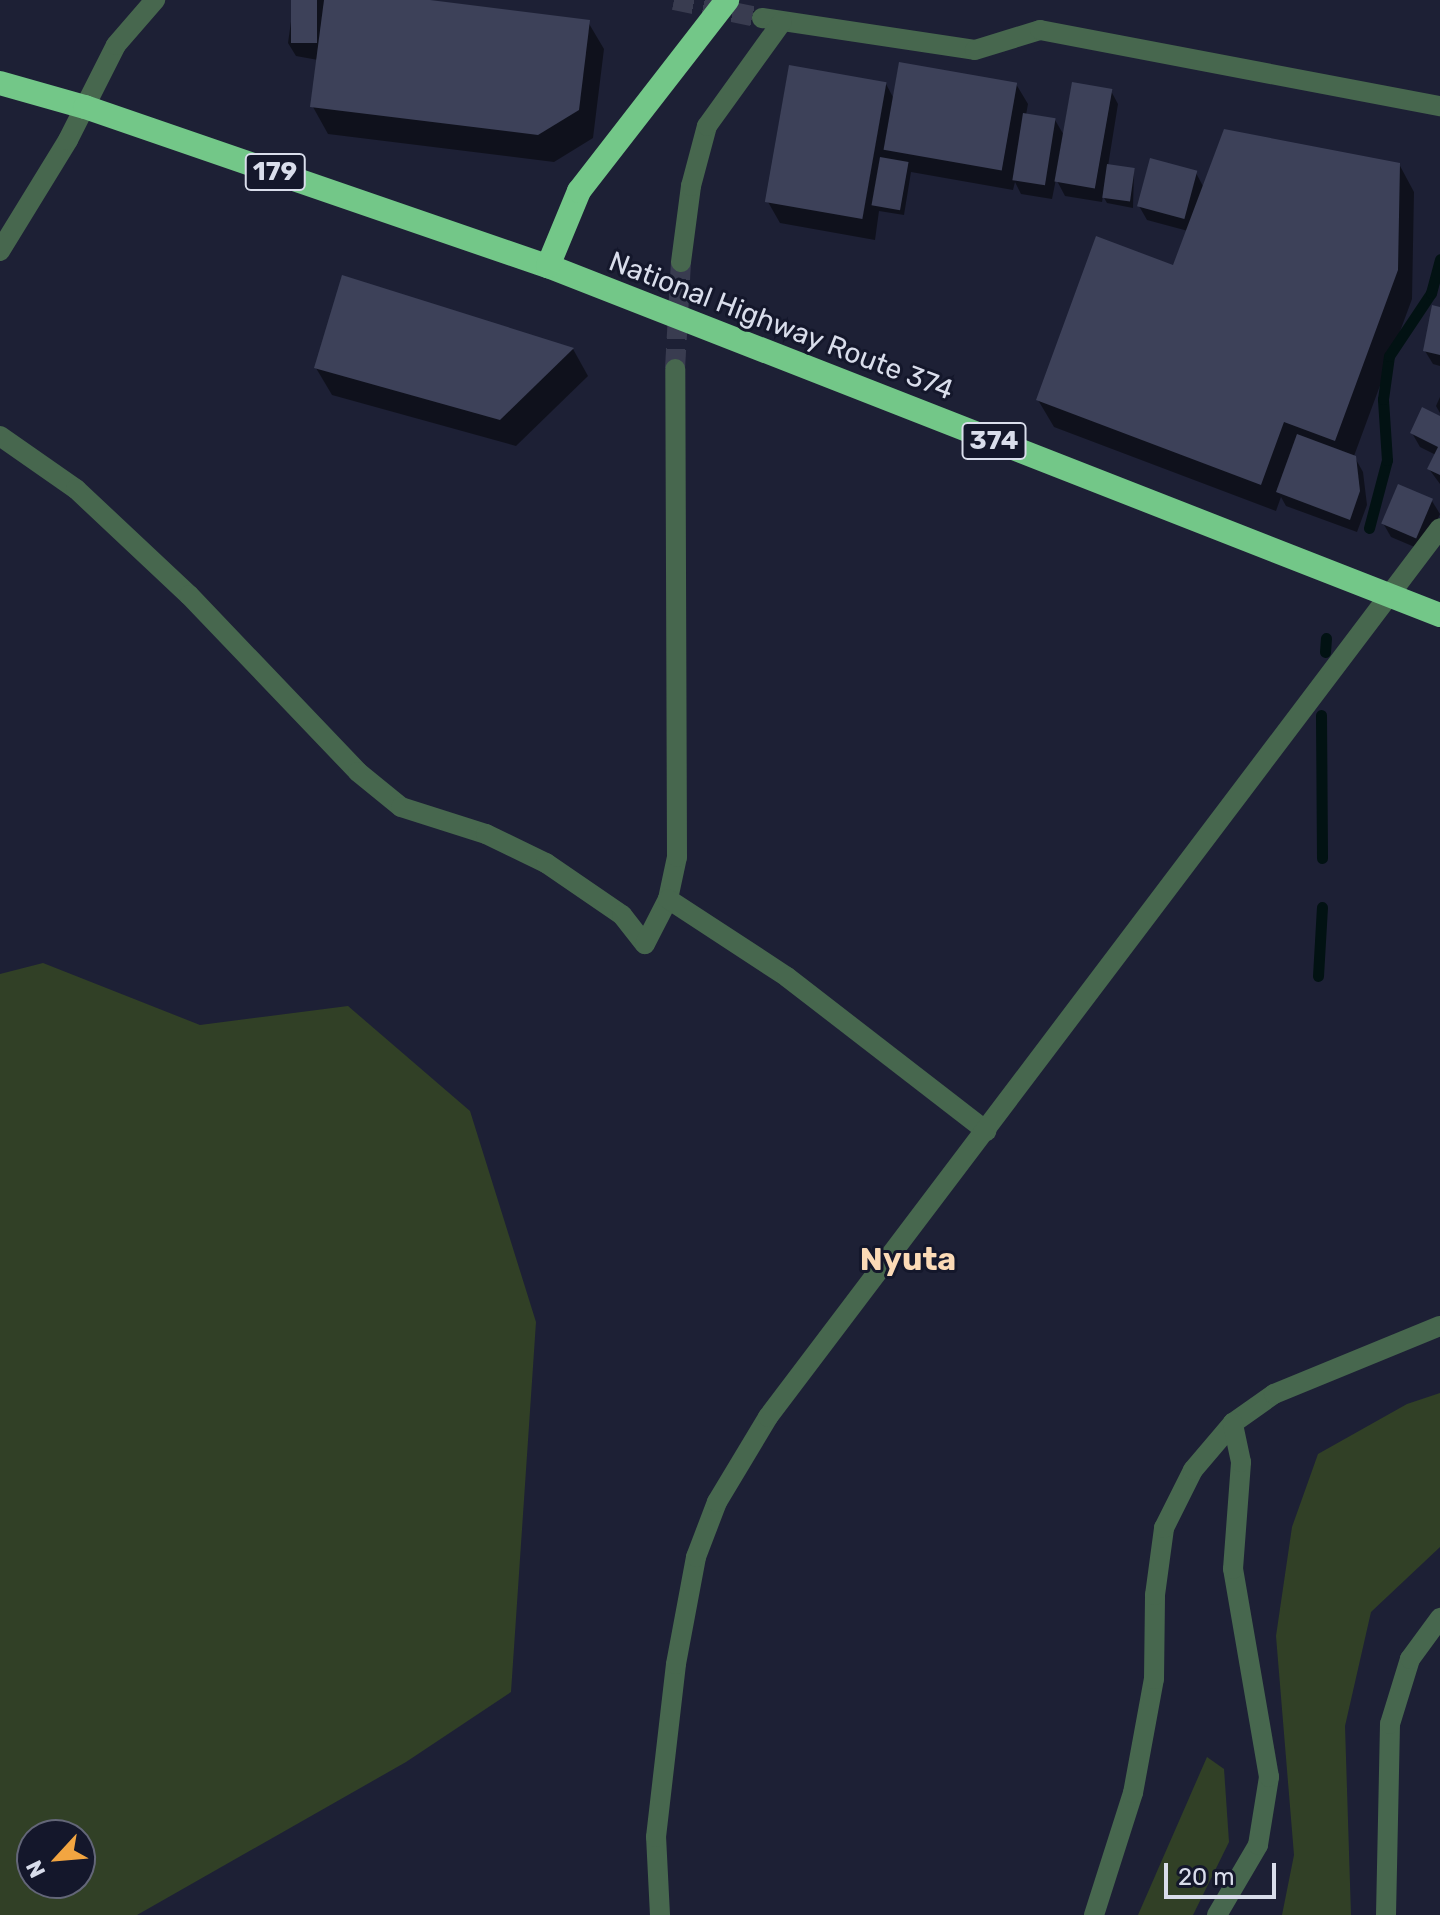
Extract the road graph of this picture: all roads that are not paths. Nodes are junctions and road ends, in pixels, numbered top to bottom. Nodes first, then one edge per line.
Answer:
1 (155, 0) edge
2 (727, 0) edge
3 (0, 83) edge
4 (1440, 106) edge
5 (85, 107) junction
6 (0, 251) edge
7 (681, 262) tunnel mouth
8 (548, 266) junction
9 (675, 369) tunnel mouth
10 (0, 436) edge
11 (1440, 528) edge
12 (1389, 594) junction
13 (1440, 615) edge
14 (668, 899) junction
15 (986, 1131) junction
16 (1440, 1326) edge
17 (1233, 1423) junction
18 (1440, 1618) edge
19 (660, 1915) edge
20 (1094, 1915) edge
21 (1217, 1915) edge
22 (1386, 1915) edge

1 - 5 street
2 - 8 highway
3 - 5 highway, 179
4 - 7 street
5 - 6 street
5 - 8 highway, 179
8 - 12 highway, National Highway Route 374 / 374
9 - 14 street
10 - 14 street
11 - 12 street
12 - 13 highway, National Highway Route 374 / 374
12 - 15 street
14 - 15 street
15 - 19 street
16 - 17 street
17 - 20 street
17 - 21 street
18 - 22 street

